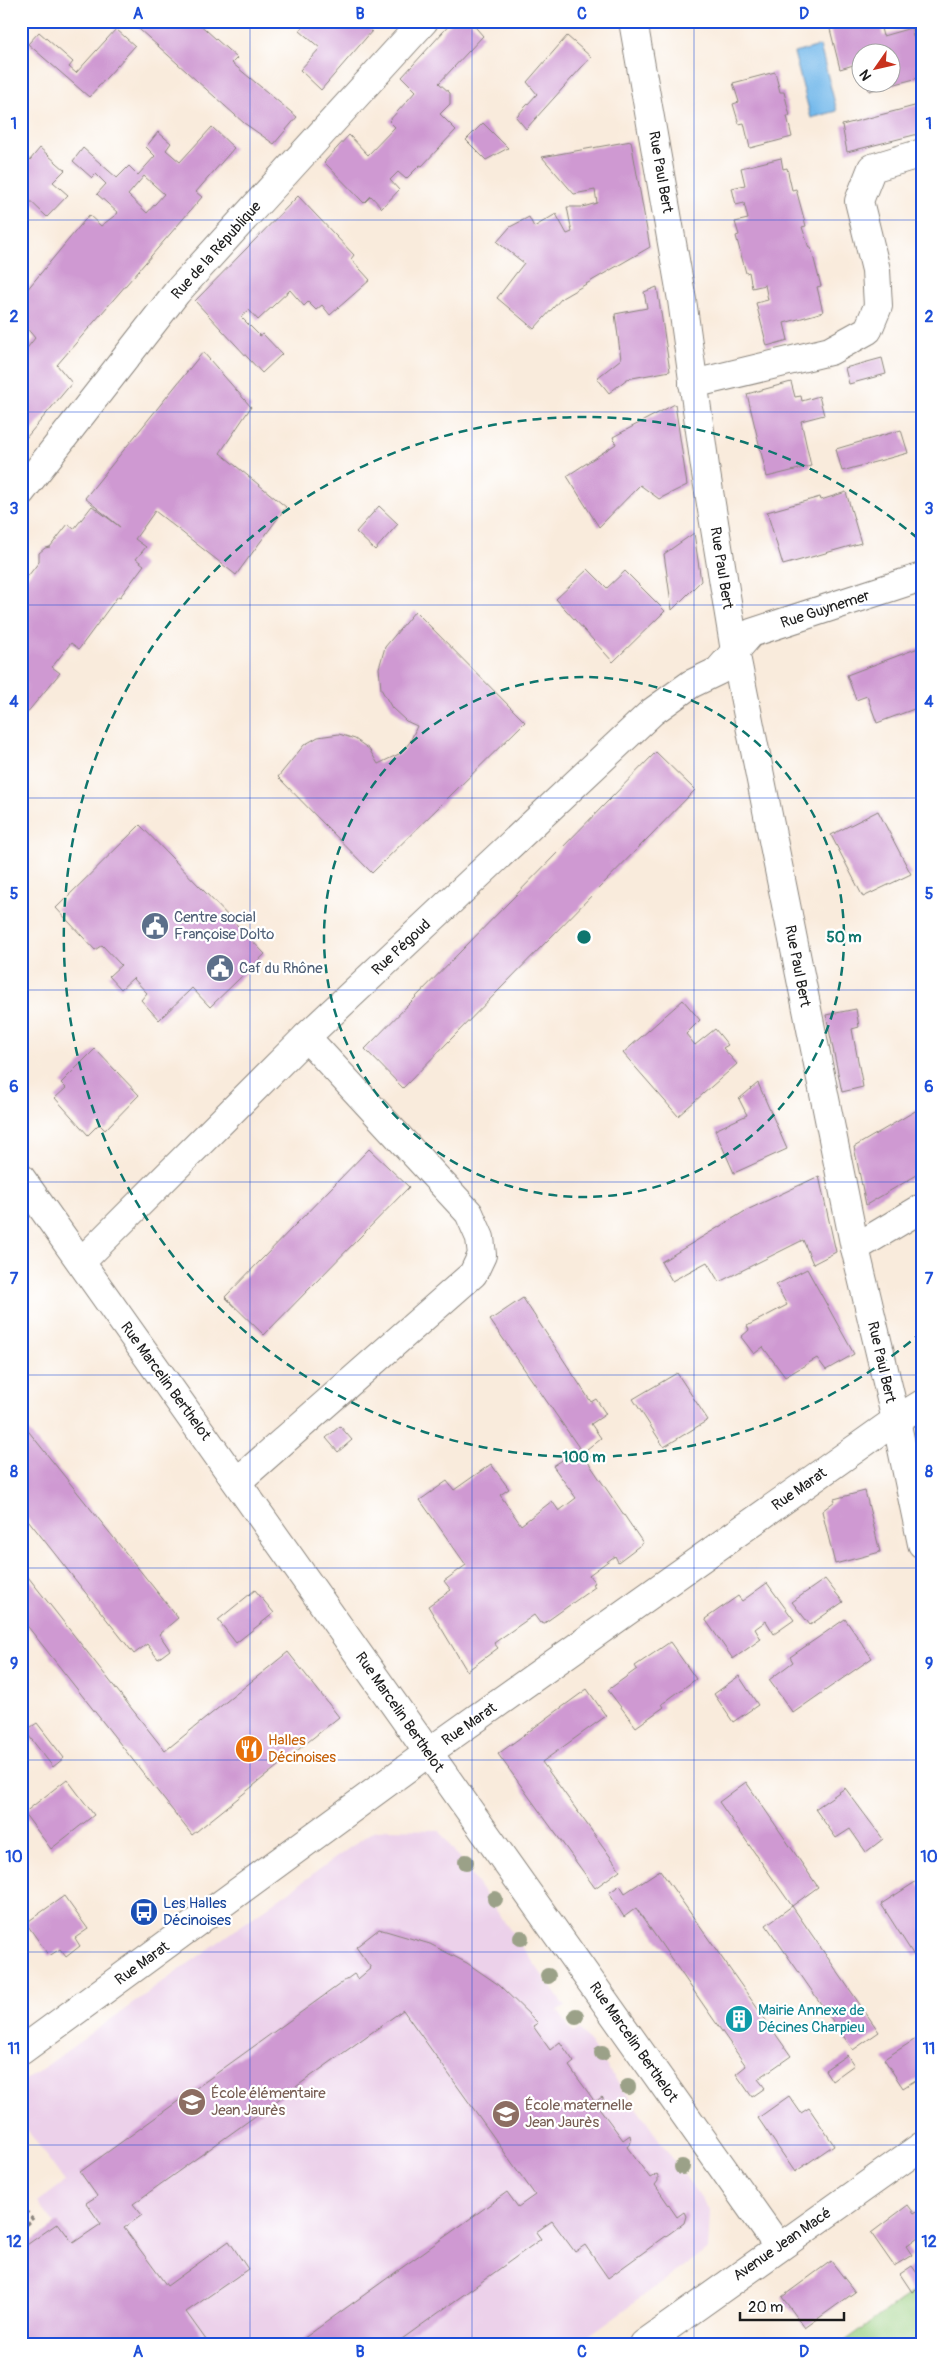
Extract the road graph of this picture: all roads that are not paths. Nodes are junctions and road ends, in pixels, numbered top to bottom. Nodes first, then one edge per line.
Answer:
1 (424, 21) edge
2 (633, 21) edge
3 (922, 153) edge
4 (693, 384) junction
5 (21, 492) edge
6 (922, 577) edge
7 (735, 651) junction
8 (306, 1037) junction
9 (21, 1178) edge
10 (922, 1208) edge
11 (855, 1248) junction
12 (81, 1262) junction
13 (922, 1404) edge
14 (896, 1420) junction
15 (238, 1481) junction
16 (922, 1544) edge
17 (428, 1752) junction
18 (21, 2051) edge
19 (922, 2146) edge
20 (778, 2246) junction
21 (644, 2344) edge

1 - 5 street, Rue de la République
2 - 4 street, Rue Paul Bert
3 - 4 street
4 - 7 street, Rue Paul Bert
6 - 7 street, Rue Guynemer
7 - 8 street, Rue Pégoud
7 - 11 street, Rue Paul Bert
8 - 12 street, Rue Pégoud
8 - 15 street
9 - 12 street, Rue Marcelin Berthelot
10 - 11 street
11 - 14 street, Rue Paul Bert
12 - 15 street, Rue Marcelin Berthelot
13 - 14 street, Rue Marat
14 - 16 street, Rue Paul Bert
14 - 17 street, Rue Marat
15 - 17 street, Rue Marcelin Berthelot
17 - 18 street, Rue Marat
17 - 20 street, Rue Marcelin Berthelot
19 - 20 street, Avenue Jean Macé
20 - 21 street, Avenue Jean Macé

